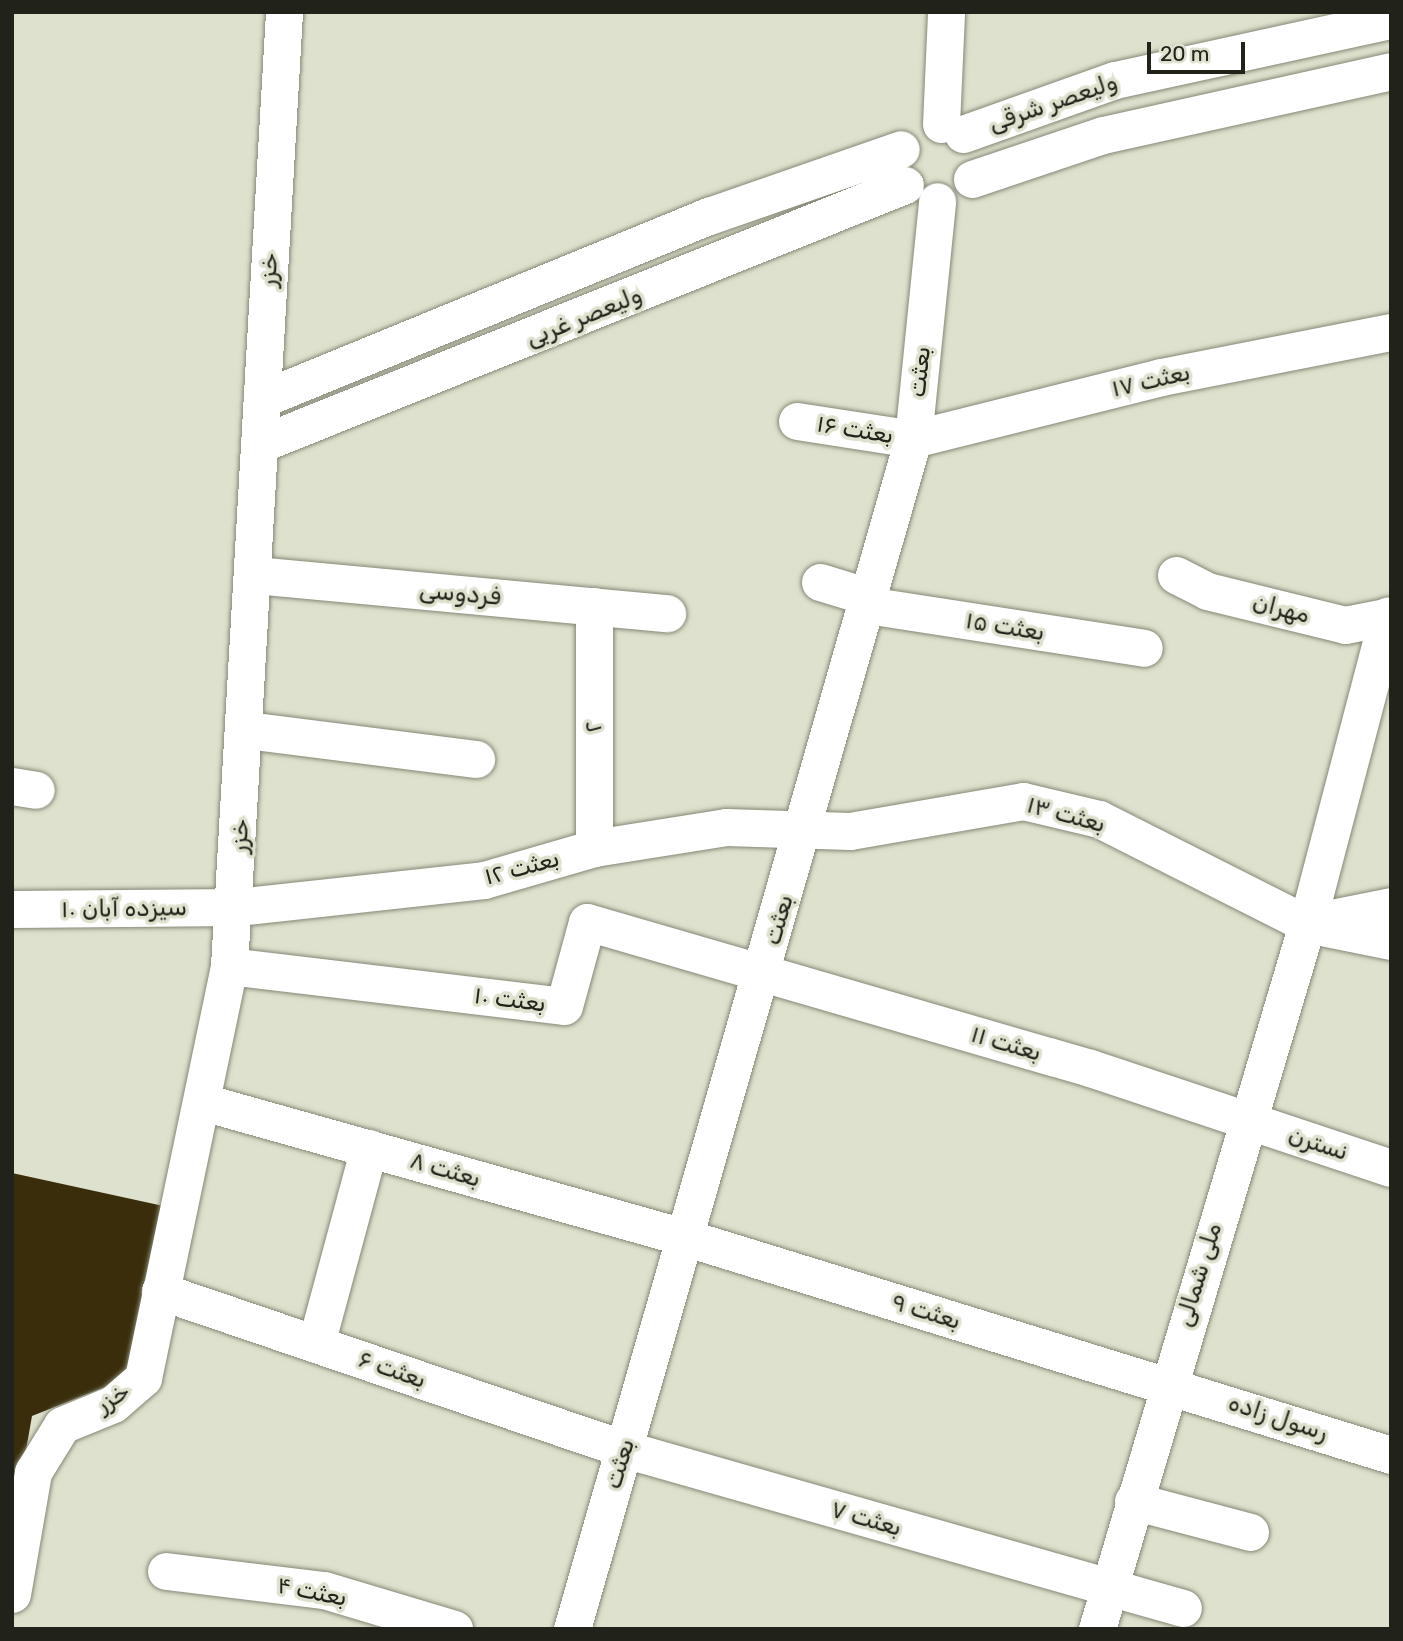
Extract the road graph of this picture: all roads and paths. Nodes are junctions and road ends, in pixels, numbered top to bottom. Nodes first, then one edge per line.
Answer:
1 (284, 12) edge
2 (946, 12) edge
3 (1391, 20) edge
4 (1391, 71) edge
5 (952, 129) junction
6 (903, 167) junction
7 (972, 179) junction
8 (937, 201) junction
9 (571, 270) junction
10 (591, 314) junction
11 (1391, 332) edge
12 (262, 399) junction
13 (797, 421) dead end
14 (913, 439) junction
15 (260, 444) junction
16 (254, 575) junction
17 (1176, 575) dead end
18 (820, 582) dead end
19 (868, 601) junction
20 (594, 606) junction
21 (667, 613) dead end
22 (1390, 615) edge
23 (1144, 648) dead end
24 (246, 730) junction
25 (476, 759) dead end
26 (805, 828) junction
27 (594, 848) junction
28 (1391, 905) edge
29 (237, 907) junction
30 (12, 909) edge
31 (1307, 924) junction
32 (1391, 941) edge
33 (229, 966) junction
34 (763, 975) junction
35 (203, 1102) junction
36 (1246, 1120) junction
37 (369, 1148) junction
38 (1391, 1168) edge
39 (687, 1238) junction
40 (160, 1291) junction
41 (316, 1344) junction
42 (1165, 1383) junction
43 (624, 1449) junction
44 (1391, 1455) edge
45 (1133, 1501) junction
46 (1250, 1532) dead end
47 (166, 1571) dead end
48 (1108, 1590) junction
49 (12, 1594) edge
50 (1183, 1608) dead end
51 (454, 1629) edge
52 (572, 1629) edge
53 (1097, 1629) edge

1 - 12 street, خزر
2 - 5 street
3 - 5 street, ولیعصر شرقی
4 - 7 street, ولیعصر شرقی
5 - 6 street
5 - 7 street
6 - 8 street
6 - 9 street, ولیعصر غربی
6 - 10 street, ولیعصر غربی
7 - 8 street
8 - 14 street, بعثت
9 - 10 street
9 - 12 street, ولیعصر غربی
10 - 15 street, ولیعصر غربی
11 - 14 street, بعثت ۱۷
12 - 15 street, خزر
13 - 14 street, بعثت ۱۶
14 - 19 street, بعثت
15 - 16 street, خزر
16 - 20 street, فردوسی
16 - 24 street, خزر
17 - 22 street, مهران
18 - 19 street, بعثت ۱۵
19 - 23 street, بعثت ۱۵
19 - 26 street, بعثت
20 - 21 street, فردوسی
20 - 27 street, ۲
22 - 31 street, ملی شمالی
24 - 25 street
24 - 29 street, خزر
26 - 27 street, بعثت ۱۲
26 - 31 street, بعثت ۱۳
26 - 34 street, بعثت
27 - 29 street, بعثت ۱۲
28 - 31 street
29 - 30 street, سیزده آبان ‍۱۰
29 - 33 street, خزر
31 - 32 street, بعثت ۱۳
31 - 36 street, ملی شمالی
33 - 34 street, بعثت ۱۰
33 - 35 street, خزر
34 - 36 street, بعثت ۱۱
34 - 39 street, بعثت
35 - 37 street, بعثت ۸
35 - 40 street, خزر
36 - 38 street, نسترن
36 - 42 street, ملی شمالی
37 - 39 street, بعثت ۸
37 - 41 street
39 - 42 street, بعثت ۹
39 - 43 street, بعثت
40 - 41 street, بعثت ۶
40 - 49 street, خزر
41 - 43 street, بعثت ۶
42 - 44 street, رسول زاده
42 - 45 street, ملی شمالی
43 - 48 street, بعثت ۷
43 - 52 street, بعثت
45 - 46 street
45 - 48 street, ملی شمالی
47 - 51 street, بعثت ۴
48 - 50 street, بعثت ۷
48 - 53 street, ملی شمالی

